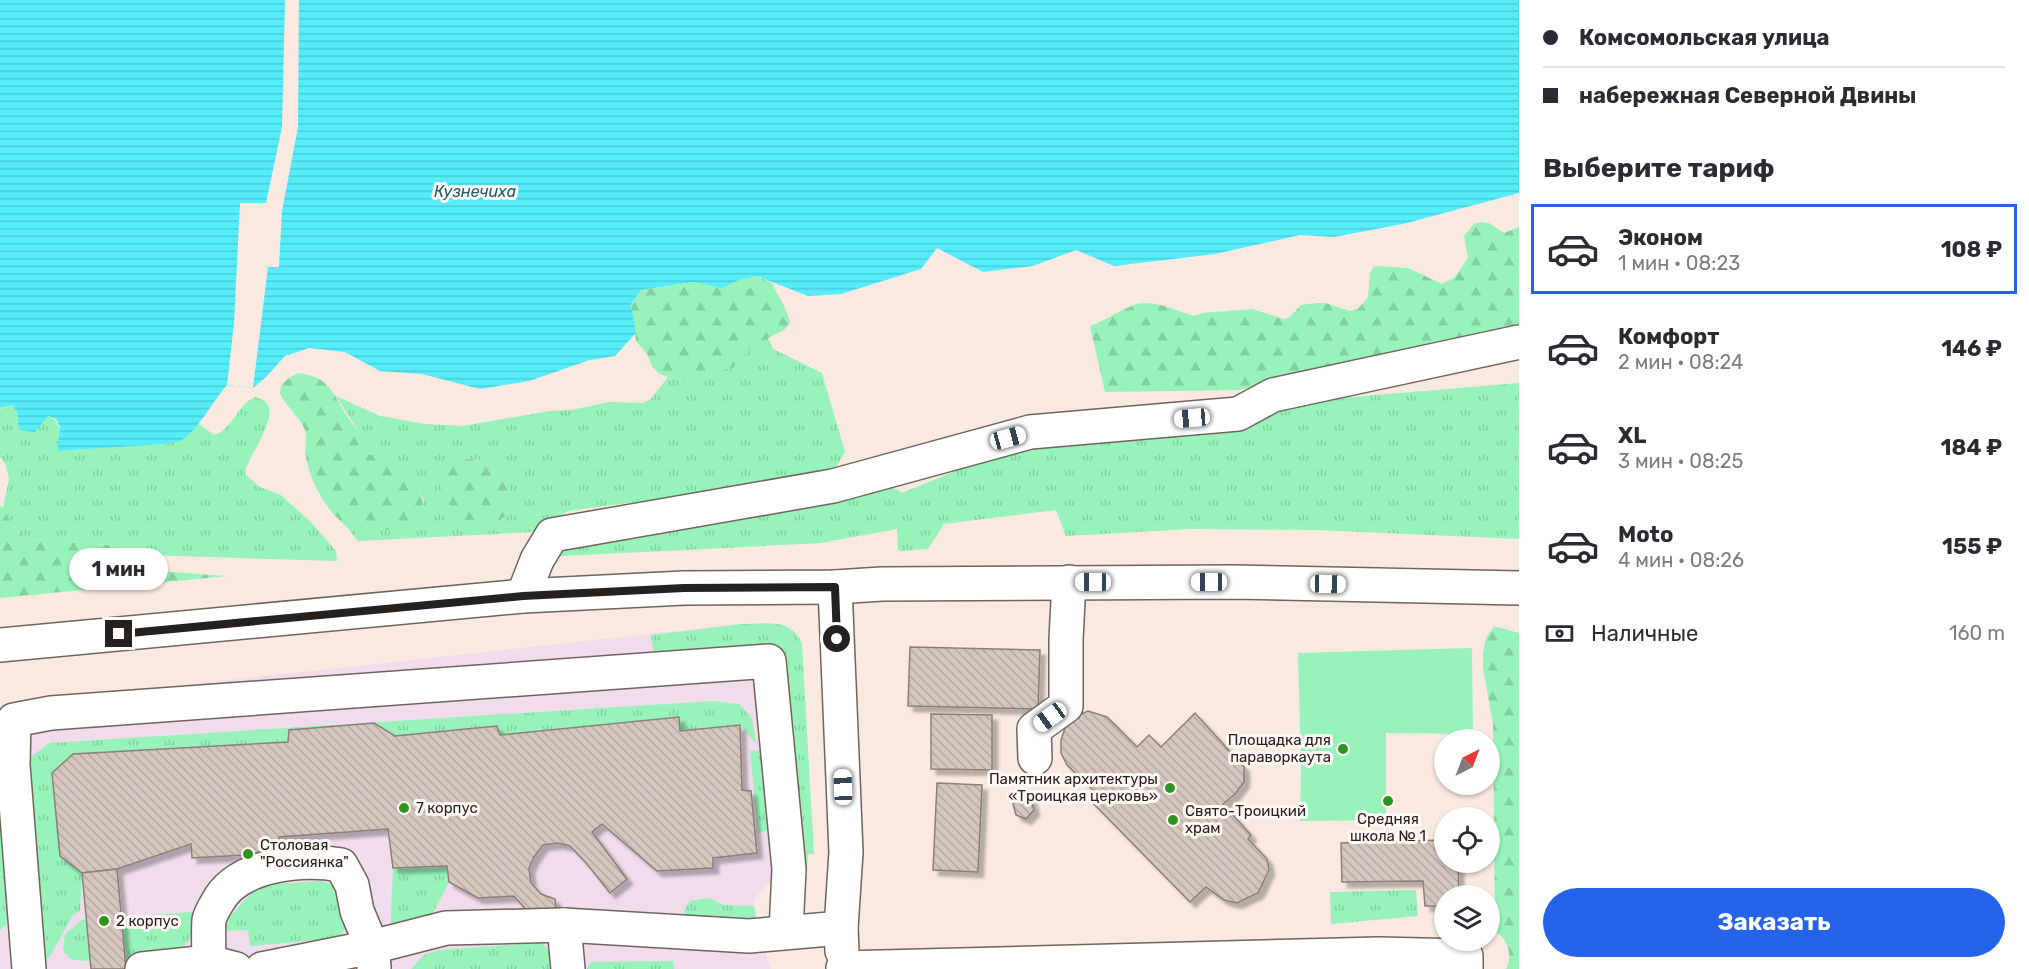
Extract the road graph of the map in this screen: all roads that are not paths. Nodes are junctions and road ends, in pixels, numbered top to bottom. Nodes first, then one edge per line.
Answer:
1 (1519, 342) edge
2 (1069, 582) junction
3 (835, 587) junction
4 (1519, 588) edge
5 (523, 596) junction
6 (0, 645) edge
7 (1035, 758) dead end
8 (564, 925) junction
9 (841, 928) junction
10 (786, 933) junction
11 (373, 958) edge
12 (1378, 961) edge
13 (1323, 962) edge
14 (223, 965) edge
15 (928, 967) edge
16 (28, 969) edge
17 (142, 969) edge
18 (262, 969) edge
19 (568, 969) edge
20 (843, 969) edge
21 (1466, 969) edge

1 - 5 street
2 - 3 street
2 - 4 street
2 - 7 street
3 - 5 street
3 - 9 street
5 - 6 street
8 - 10 street
8 - 11 street
8 - 19 street
9 - 10 street
9 - 20 street
10 - 16 street
11 - 14 street
11 - 18 street
12 - 13 street
12 - 21 street
13 - 15 street
14 - 17 street
15 - 20 street

